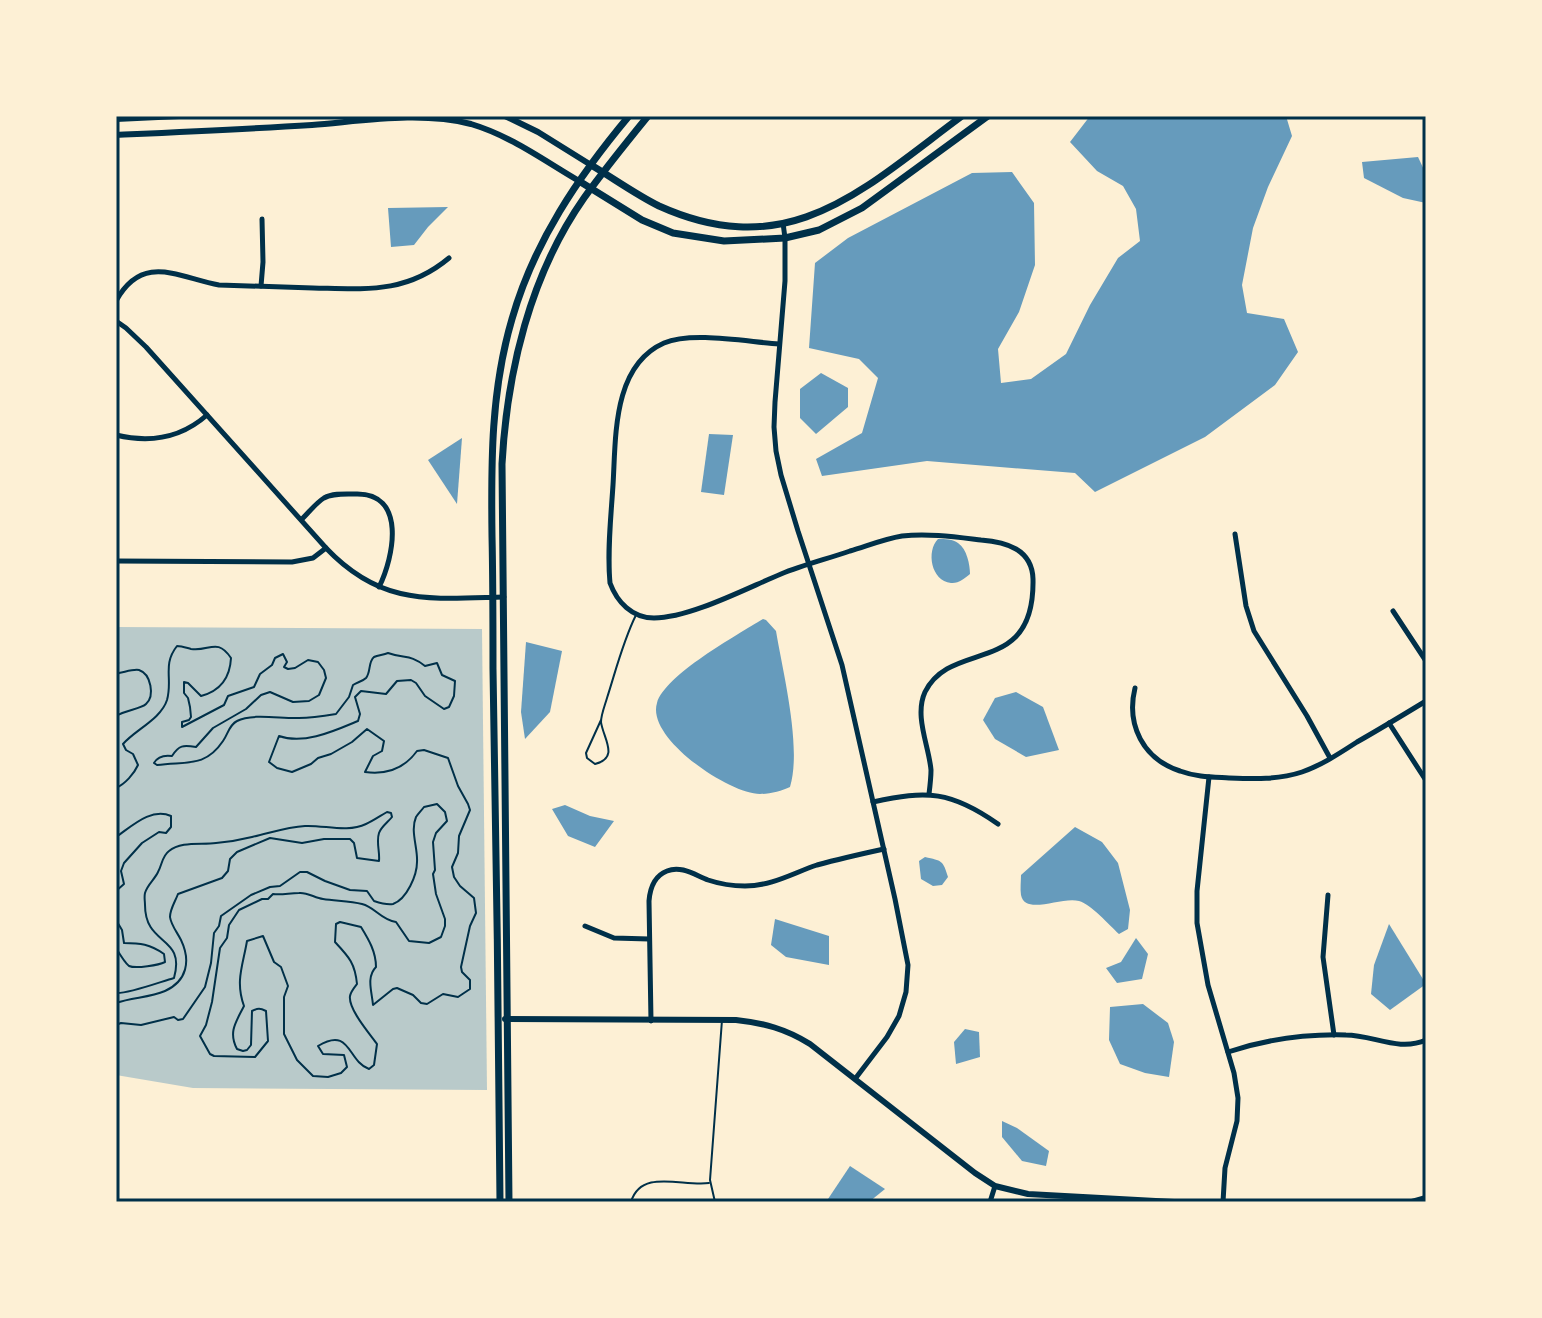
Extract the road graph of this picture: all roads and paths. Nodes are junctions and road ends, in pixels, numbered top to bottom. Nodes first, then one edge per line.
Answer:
1 (179, 116) edge
2 (505, 116) edge
3 (629, 116) edge
4 (648, 116) edge
5 (962, 116) edge
6 (988, 116) edge
7 (116, 118) edge
8 (117, 135) edge
9 (591, 165) junction
10 (603, 172) junction
11 (579, 181) junction
12 (591, 188) junction
13 (262, 219) dead end
14 (783, 223) junction
15 (785, 238) junction
16 (449, 258) dead end
17 (261, 286) junction
18 (116, 301) edge
19 (116, 321) edge
20 (779, 344) junction
21 (207, 415) junction
22 (116, 435) edge
23 (302, 519) junction
24 (1235, 534) dead end
25 (326, 548) junction
26 (116, 561) edge
27 (809, 564) junction
28 (379, 587) junction
29 (492, 597) junction
30 (504, 597) junction
31 (1393, 611) dead end
32 (637, 614) junction
33 (1426, 661) edge
34 (116, 677) edge
35 (1135, 688) dead end
36 (1426, 701) edge
37 (116, 716) edge
38 (601, 720) junction
39 (1389, 723) junction
40 (1330, 758) junction
41 (1209, 777) junction
42 (1425, 779) edge
43 (116, 788) edge
44 (929, 794) junction
45 (873, 802) junction
46 (998, 824) dead end
47 (116, 837) edge
48 (884, 849) junction
49 (116, 891) edge
50 (1328, 895) dead end
51 (116, 920) edge
52 (585, 926) dead end
53 (649, 939) junction
54 (116, 948) edge
55 (116, 993) edge
56 (116, 1003) edge
57 (497, 1019) junction
58 (508, 1019) junction
59 (722, 1020) junction
60 (651, 1021) junction
61 (116, 1025) edge
62 (1334, 1035) junction
63 (1426, 1040) edge
64 (1228, 1052) junction
65 (855, 1079) junction
66 (710, 1183) junction
67 (995, 1186) junction
68 (1426, 1198) edge
69 (500, 1202) edge
70 (509, 1202) edge
71 (631, 1202) edge
72 (715, 1202) edge
73 (990, 1202) edge
74 (1174, 1202) edge
75 (1223, 1202) edge
76 (1412, 1202) edge

1 - 7 street
2 - 9 street
3 - 9 main road
4 - 10 main road
5 - 14 main road
6 - 15 main road
7 - 8 street
8 - 11 street
9 - 10 main road
9 - 11 main road
10 - 12 main road
10 - 14 main road
11 - 12 main road
11 - 29 main road
12 - 15 main road
12 - 30 main road
13 - 17 street
14 - 15 street
15 - 20 street
16 - 17 street
17 - 18 street
19 - 21 street
20 - 27 street
20 - 32 street
21 - 22 street
21 - 23 street
23 - 25 street
23 - 28 street
24 - 40 street
25 - 26 street
25 - 28 street
27 - 32 street
27 - 44 street
27 - 45 street
28 - 29 street
29 - 30 street
29 - 57 main road
30 - 58 main road
31 - 33 street
32 - 38 lane
34 - 37 path
35 - 41 street
36 - 39 street
38 - 38 lane
39 - 40 street
39 - 42 street
40 - 41 street
41 - 64 street
43 - 61 path
44 - 45 street
44 - 46 street
45 - 48 street
47 - 49 path
48 - 53 street
48 - 65 street
50 - 62 street
51 - 54 path
52 - 53 street
53 - 60 street
55 - 56 path
57 - 58 street
57 - 69 main road
58 - 60 street
58 - 70 main road
59 - 60 street
59 - 65 street
59 - 66 lane
62 - 63 street
62 - 64 street
64 - 75 street
65 - 67 street
66 - 71 lane
66 - 72 lane
67 - 73 street
67 - 74 street
68 - 76 street

